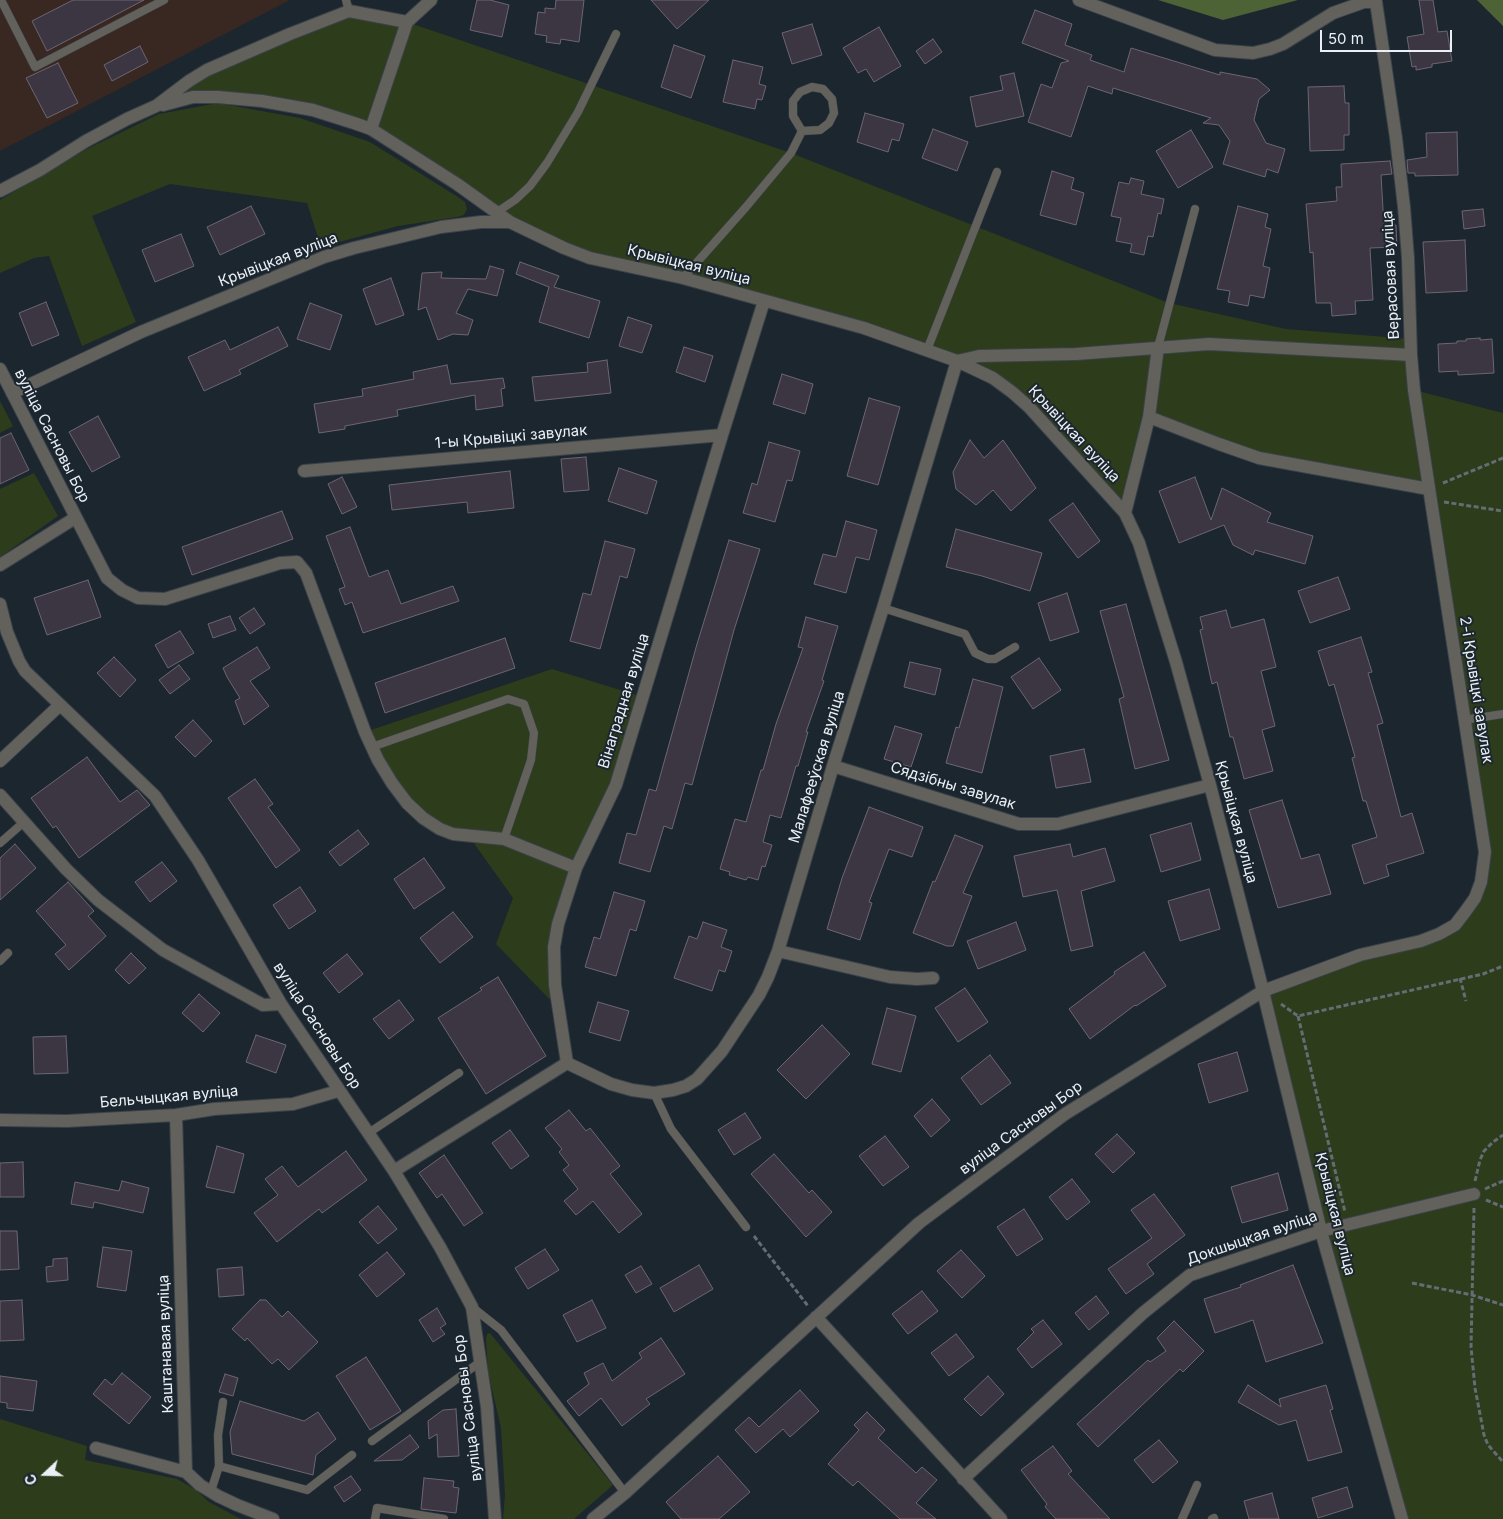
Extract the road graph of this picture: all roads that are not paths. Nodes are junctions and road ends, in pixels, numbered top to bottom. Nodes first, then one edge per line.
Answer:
1 (1, 0) edge
2 (164, 0) edge
3 (431, 0) edge
4 (1079, 0) edge
5 (348, 6) edge
6 (407, 22) junction
7 (616, 34) dead end
8 (156, 106) junction
9 (371, 129) junction
10 (802, 131) junction
11 (997, 172) dead end
12 (0, 191) edge
13 (1196, 209) dead end
14 (497, 212) junction
15 (510, 222) junction
16 (683, 278) junction
17 (764, 302) junction
18 (1158, 347) junction
19 (927, 350) junction
20 (1411, 355) junction
21 (957, 361) junction
22 (0, 369) edge
23 (12, 393) junction
24 (1148, 417) junction
25 (722, 435) junction
26 (304, 471) dead end
27 (1430, 494) junction
28 (1125, 513) junction
29 (75, 518) junction
30 (0, 565) edge
31 (0, 604) edge
32 (883, 608) junction
33 (1015, 647) dead end
34 (60, 705) junction
35 (1503, 714) edge
36 (1464, 720) junction
37 (372, 747) junction
38 (0, 761) edge
39 (833, 766) junction
40 (1210, 785) junction
41 (0, 795) edge
42 (24, 822) junction
43 (504, 839) junction
44 (0, 843) edge
45 (576, 868) junction
46 (778, 951) junction
47 (8, 953) dead end
48 (0, 961) edge
49 (933, 978) dead end
50 (1263, 991) junction
51 (281, 1004) junction
52 (567, 1063) junction
53 (459, 1073) dead end
54 (338, 1091) junction
55 (654, 1093) junction
56 (176, 1115) junction
57 (0, 1120) edge
58 (367, 1134) junction
59 (394, 1171) junction
60 (1474, 1194) road end
61 (746, 1227) road end
62 (1321, 1231) junction
63 (472, 1307) junction
64 (816, 1316) junction
65 (480, 1362) junction
66 (223, 1402) dead end
67 (372, 1441) dead end
68 (96, 1448) dead end
69 (352, 1455) dead end
70 (220, 1466) junction
71 (186, 1472) junction
72 (963, 1478) junction
73 (1198, 1485) dead end
74 (211, 1491) junction
75 (626, 1493) junction
76 (273, 1519) edge
77 (375, 1519) edge
78 (444, 1519) edge
79 (495, 1519) edge
80 (593, 1519) edge
81 (1001, 1519) edge
82 (1182, 1519) edge
83 (1402, 1519) edge

1 - 2 lane
3 - 6 street
4 - 20 street, Верасовая вуліца
5 - 6 street
5 - 8 street
6 - 9 street
7 - 14 lane
8 - 9 street
8 - 12 street
9 - 14 street
10 - 10 lane
10 - 16 lane
11 - 19 lane
13 - 18 lane
14 - 15 street
15 - 16 street, Крывіцкая вуліца
15 - 23 street, Крывіцкая вуліца
16 - 17 street, Крывіцкая вуліца
17 - 19 street, Крывіцкая вуліца
17 - 25 street, Вінаградная вуліца
18 - 20 street, Верасовая вуліца
18 - 21 street, Верасовая вуліца
18 - 24 street
19 - 21 street, Крывіцкая вуліца
20 - 27 street, 2-і Крывіцкі завулак
21 - 28 street, Крывіцкая вуліца
21 - 32 street, Малафееўская вуліца
22 - 23 street, вуліца Сасновы Бор
23 - 29 street, вуліца Сасновы Бор
24 - 27 street
24 - 28 street
25 - 26 street, 1-ы Крывіцкі завулак
25 - 45 street, Вінаградная вуліца
27 - 36 street, 2-і Крывіцкі завулак
28 - 40 street, Крывіцкая вуліца
29 - 30 street, вуліца Сасновы Бор
29 - 37 street
31 - 34 street, вуліца Сасновы Бор
32 - 33 lane
32 - 39 street, Малафееўская вуліца
34 - 38 street
34 - 51 street, вуліца Сасновы Бор
35 - 36 lane
36 - 50 street, 2-і Крывіцкі завулак
37 - 43 street
37 - 43 lane
39 - 40 street, Сядзібны завулак
39 - 46 street, Малафееўская вуліца
40 - 50 street, Крывіцкая вуліца
41 - 42 street
42 - 44 lane
42 - 51 street
43 - 45 street
45 - 52 street, Вінаградная вуліца
46 - 49 street
46 - 55 street, Малафееўская вуліца
47 - 48 lane
50 - 62 street, Крывіцкая вуліца
50 - 64 street, вуліца Сасновы Бор
51 - 54 street, вуліца Сасновы Бор
52 - 55 street, Малафееўская вуліца
52 - 59 street
53 - 58 lane
54 - 56 street, Бельчыцкая вуліца
54 - 58 street, вуліца Сасновы Бор
55 - 61 lane
56 - 57 street, Бельчыцкая вуліца
56 - 71 street, Каштанавая вуліца
58 - 59 street, вуліца Сасновы Бор
59 - 63 street, вуліца Сасновы Бор
60 - 62 street, Докшыцкая вуліца
62 - 72 street, Докшыцкая вуліца
62 - 83 street, Крывіцкая вуліца
63 - 65 street, вуліца Сасновы Бор
63 - 75 lane
64 - 72 street
64 - 75 street, вуліца Сасновы Бор
65 - 67 lane
65 - 79 street, вуліца Сасновы Бор
66 - 70 lane
68 - 71 street
69 - 70 lane
70 - 74 lane
71 - 74 street
72 - 81 street
73 - 82 lane
74 - 76 street
75 - 80 street, вуліца Сасновы Бор
77 - 78 lane

